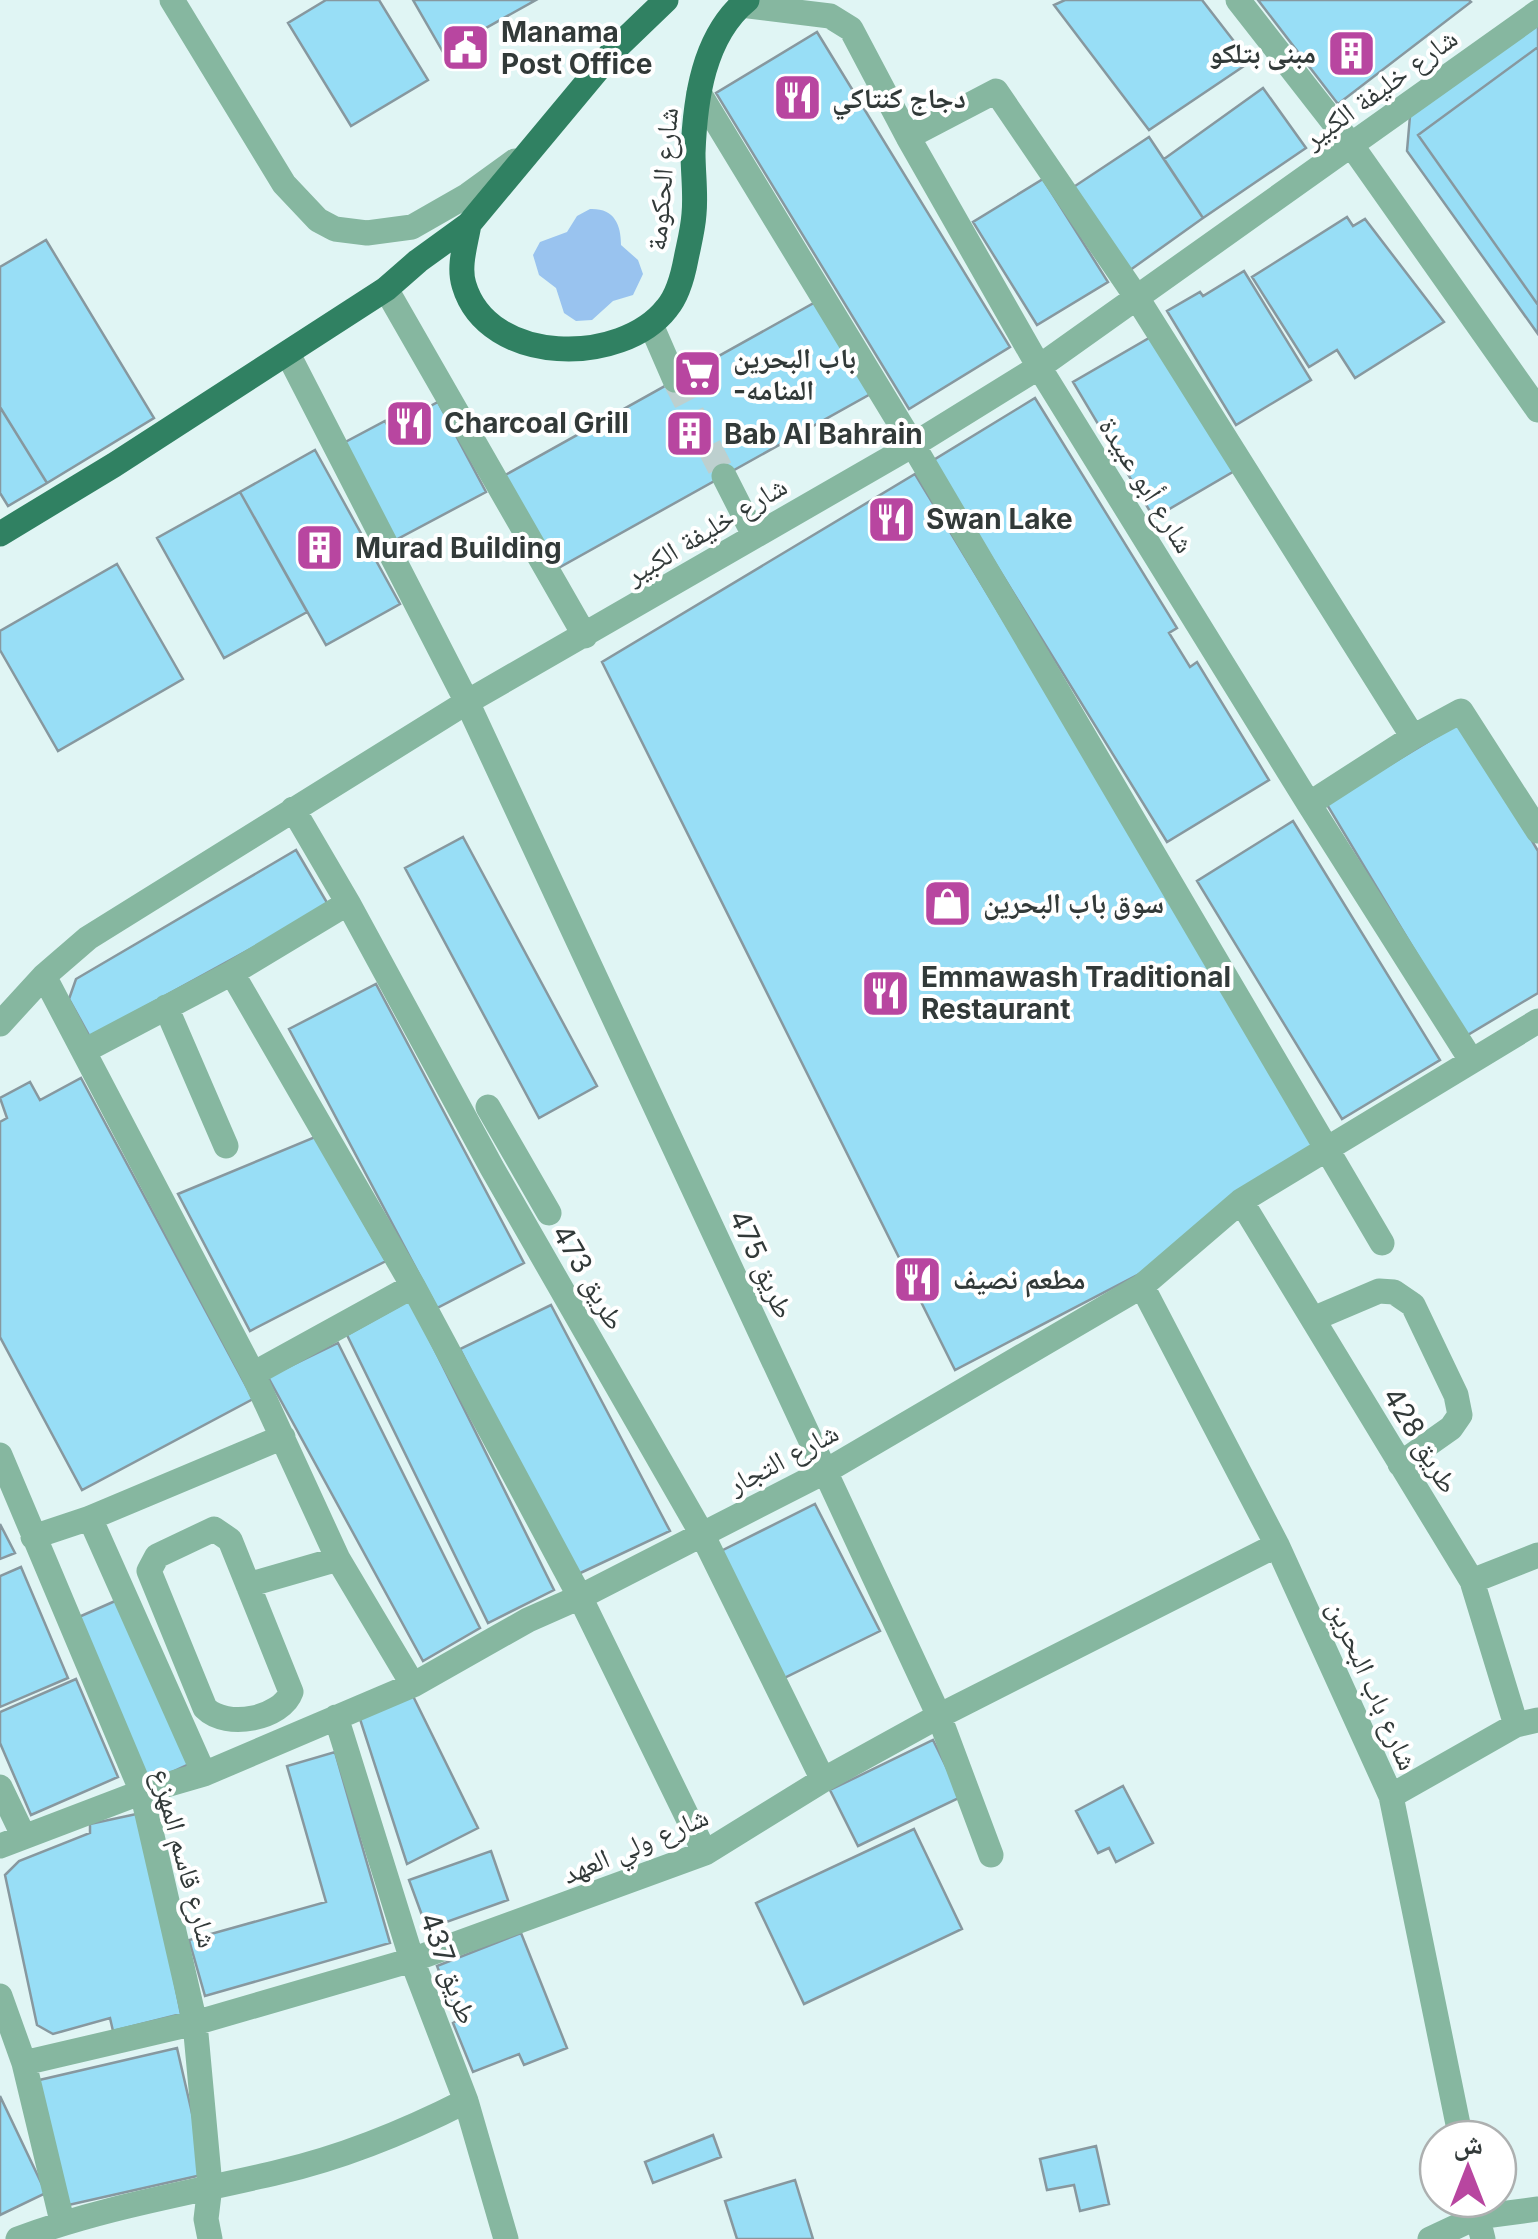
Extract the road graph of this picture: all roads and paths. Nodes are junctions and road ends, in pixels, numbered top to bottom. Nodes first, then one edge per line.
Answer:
1 (172, 0) edge
2 (666, 0) edge
3 (1238, 0) edge
4 (744, 3) edge
5 (1538, 12) edge
6 (700, 93) junction
7 (908, 137) junction
8 (1352, 146) junction
9 (528, 152) junction
10 (469, 224) junction
11 (386, 289) junction
12 (1138, 298) junction
13 (652, 326) junction
14 (288, 354) junction
15 (1039, 367) junction
16 (675, 380) tunnel mouth
17 (1538, 410) edge
18 (913, 445) junction
19 (724, 476) tunnel mouth
20 (0, 534) edge
21 (754, 534) junction
22 (586, 636) junction
23 (467, 702) junction
24 (1414, 737) junction
25 (1309, 804) junction
26 (293, 810) junction
27 (1538, 831) edge
28 (348, 904) junction
29 (232, 973) junction
30 (44, 976) junction
31 (166, 1007) junction
32 (1538, 1021) edge
33 (0, 1024) edge
34 (84, 1051) junction
35 (1472, 1060) junction
36 (488, 1106) dead end
37 (226, 1146) dead end
38 (1328, 1146) junction
39 (515, 1154) junction
40 (492, 1168) junction
41 (1241, 1201) junction
42 (549, 1213) dead end
43 (1382, 1242) dead end
44 (413, 1286) junction
45 (1142, 1286) junction
46 (1313, 1319) junction
47 (254, 1374) junction
48 (283, 1437) junction
49 (0, 1454) edge
50 (1400, 1464) junction
51 (826, 1470) junction
52 (90, 1518) junction
53 (702, 1534) junction
54 (33, 1537) junction
55 (1277, 1545) junction
56 (1538, 1555) edge
57 (338, 1559) junction
58 (1472, 1581) junction
59 (248, 1585) junction
60 (580, 1597) junction
61 (413, 1685) junction
62 (939, 1716) junction
63 (336, 1717) junction
64 (1527, 1723) edge
65 (204, 1774) junction
66 (824, 1780) junction
67 (0, 1787) edge
68 (142, 1792) junction
69 (1391, 1796) junction
70 (12, 1842) edge
71 (705, 1853) junction
72 (991, 1855) dead end
73 (412, 1960) junction
74 (0, 1996) edge
75 (196, 2022) junction
76 (8, 2041) edge
77 (24, 2063) junction
78 (466, 2101) junction
79 (1457, 2119) edge
80 (210, 2186) junction
81 (1476, 2219) edge
82 (62, 2222) junction
83 (18, 2239) edge
84 (210, 2239) edge
85 (506, 2239) edge
86 (1430, 2239) edge

1 - 9 street
2 - 9 main road
3 - 8 street
4 - 6 main road, شارع الحكومة
4 - 7 street, شارع أبو عبيدة
5 - 8 street, شارع خليفة الكبير
6 - 13 main road, شارع الحكومة
6 - 18 street
7 - 12 street
7 - 15 street, شارع أبو عبيدة
8 - 12 street, شارع خليفة الكبير
8 - 17 street
9 - 10 main road
10 - 11 main road
10 - 13 main road
11 - 14 main road
11 - 22 street
12 - 15 street, شارع خليفة الكبير
12 - 24 street
13 - 16 street
14 - 20 main road
14 - 23 street, طريق 475
15 - 18 street, شارع خليفة الكبير
15 - 25 street, شارع أبو عبيدة
18 - 21 street, شارع خليفة الكبير
18 - 38 street
19 - 21 street
21 - 22 street, شارع خليفة الكبير
22 - 23 street, شارع خليفة الكبير
23 - 26 street, شارع خليفة الكبير
23 - 51 street, طريق 475
24 - 25 street
24 - 27 street
25 - 35 street, شارع أبو عبيدة
26 - 28 street, طريق 473
26 - 30 street, شارع خليفة الكبير
28 - 29 street
28 - 40 street, طريق 473
29 - 31 street
29 - 44 street
30 - 33 street, شارع خليفة الكبير
30 - 34 street
31 - 34 street
31 - 37 street
32 - 35 street, شارع التجار
34 - 47 street
35 - 38 street, شارع التجار
36 - 39 street
38 - 41 street, شارع التجار
38 - 43 street
39 - 40 street
39 - 42 street
40 - 53 street, طريق 473
41 - 45 street, شارع التجار
41 - 46 street, طريق 428
44 - 47 street
44 - 60 street
45 - 51 street, شارع التجار
45 - 55 street, شارع باب البحرين
46 - 50 street, طريق 428
46 - 50 street
47 - 48 street
48 - 52 street
48 - 57 street
49 - 54 street, شارع قاسم المهزع
50 - 58 street, طريق 428
51 - 53 street, شارع التجار
51 - 62 street, طريق 475
52 - 54 street
52 - 65 street
53 - 60 street, شارع التجار
53 - 66 street, طريق 473
54 - 68 street, شارع قاسم المهزع
55 - 62 street, شارع ولي العهد
55 - 69 street, شارع باب البحرين
56 - 58 street
57 - 59 street
57 - 61 street
58 - 64 street, طريق 428
59 - 59 street
60 - 61 street, شارع التجار
60 - 71 street
61 - 63 street, شارع التجار
62 - 66 street, شارع ولي العهد
62 - 72 street, طريق 475
63 - 65 street, شارع التجار
63 - 73 street, طريق 437
64 - 69 street
65 - 68 street, شارع التجار
66 - 71 street, شارع ولي العهد
67 - 70 street
68 - 70 street, شارع التجار
68 - 75 street, شارع قاسم المهزع
69 - 79 street, شارع باب البحرين
71 - 73 street, شارع ولي العهد
73 - 75 street, شارع ولي العهد
73 - 78 street, طريق 437
74 - 76 street
75 - 77 street, شارع ولي العهد
75 - 80 street, شارع قاسم المهزع
76 - 77 street
77 - 82 street
78 - 80 street
78 - 85 street, طريق 437
80 - 82 street
80 - 84 street, شارع قاسم المهزع
81 - 86 street
82 - 83 street

